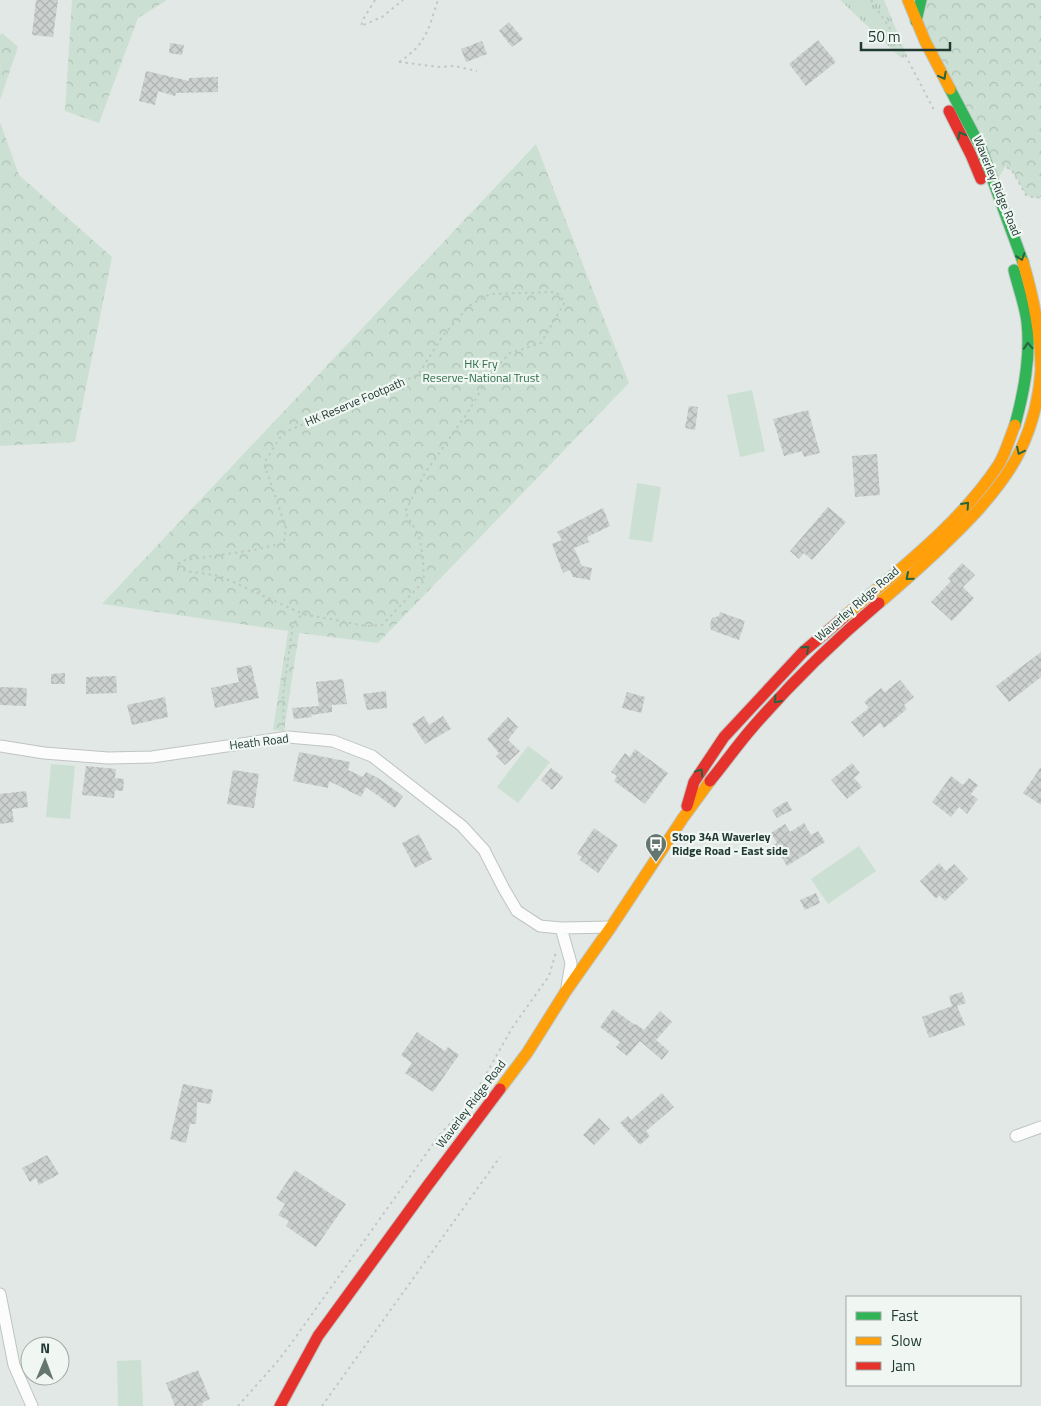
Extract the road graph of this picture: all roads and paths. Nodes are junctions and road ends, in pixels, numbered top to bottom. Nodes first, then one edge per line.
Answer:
1 (375, 0) edge
2 (404, 0) edge
3 (438, 0) edge
4 (871, 0) edge
5 (897, 0) edge
6 (908, 0) edge
7 (921, 0) edge
8 (916, 21) junction
9 (477, 71) dead end
10 (937, 116) dead end
11 (1000, 162) dead end
12 (1041, 197) edge
13 (1039, 324) edge
14 (1022, 399) junction
15 (1039, 401) edge
16 (303, 614) junction
17 (284, 726) dead end
18 (0, 746) edge
19 (683, 818) junction
20 (611, 927) junction
21 (561, 928) junction
22 (556, 951) dead end
23 (566, 991) junction
24 (1041, 1127) edge
25 (1016, 1136) dead end
26 (500, 1157) dead end
27 (0, 1294) edge
28 (32, 1406) edge
29 (238, 1406) edge
30 (280, 1406) edge
31 (322, 1406) edge

1 - 2 path
3 - 9 path
4 - 10 path
14 -> 5 main road, Waverley Ridge Road
6 - 8 main road, Waverley Ridge Road
7 - 8 main road
8 -> 13 main road, Waverley Ridge Road
11 - 12 path
13 - 15 main road, Waverley Ridge Road
14 - 15 street
19 -> 14 main road, Waverley Ridge Road
15 -> 19 main road, Waverley Ridge Road
16 - 16 path, HK Reserve Footpath
16 - 17 path
18 - 21 street, Heath Road
19 - 20 main road, Waverley Ridge Road
20 - 21 street, Heath Road
20 - 23 main road, Waverley Ridge Road
21 - 23 street
22 - 29 path
23 - 30 main road, Waverley Ridge Road
24 - 25 street
26 - 31 path
27 - 28 street

